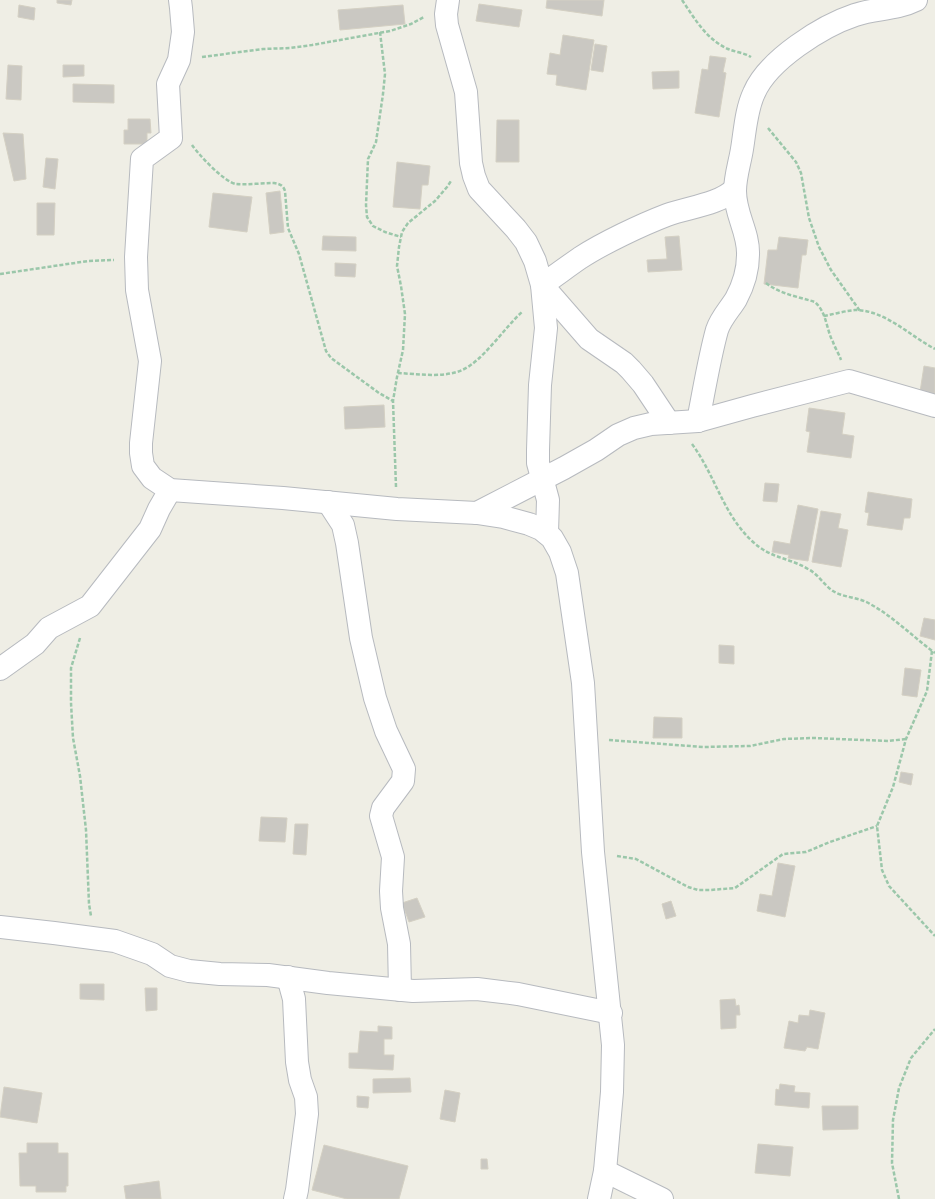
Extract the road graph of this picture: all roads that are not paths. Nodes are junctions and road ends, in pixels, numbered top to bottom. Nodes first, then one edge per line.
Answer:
1 (180, 0) edge
2 (448, 0) edge
3 (916, 0) edge
4 (735, 189) junction
5 (542, 285) junction
6 (935, 406) edge
7 (698, 421) junction
8 (669, 424) junction
9 (542, 479) junction
10 (170, 490) junction
11 (328, 502) junction
12 (477, 513) junction
13 (547, 533) junction
14 (0, 669) edge
15 (0, 927) edge
16 (288, 977) junction
17 (400, 990) junction
18 (611, 1013) junction
19 (605, 1171) junction
20 (295, 1199) edge
21 (599, 1199) edge
22 (662, 1199) edge

1 - 10 street
2 - 5 street
3 - 4 street
4 - 5 street
4 - 7 street
5 - 8 street
5 - 9 street
6 - 7 street
7 - 8 street
8 - 9 street
9 - 12 street
9 - 13 street
10 - 11 street
10 - 14 street
11 - 12 street
11 - 17 street
12 - 13 street
13 - 18 street
15 - 16 street
16 - 17 street
16 - 20 street
17 - 18 street
18 - 19 street
19 - 21 street
19 - 22 street

